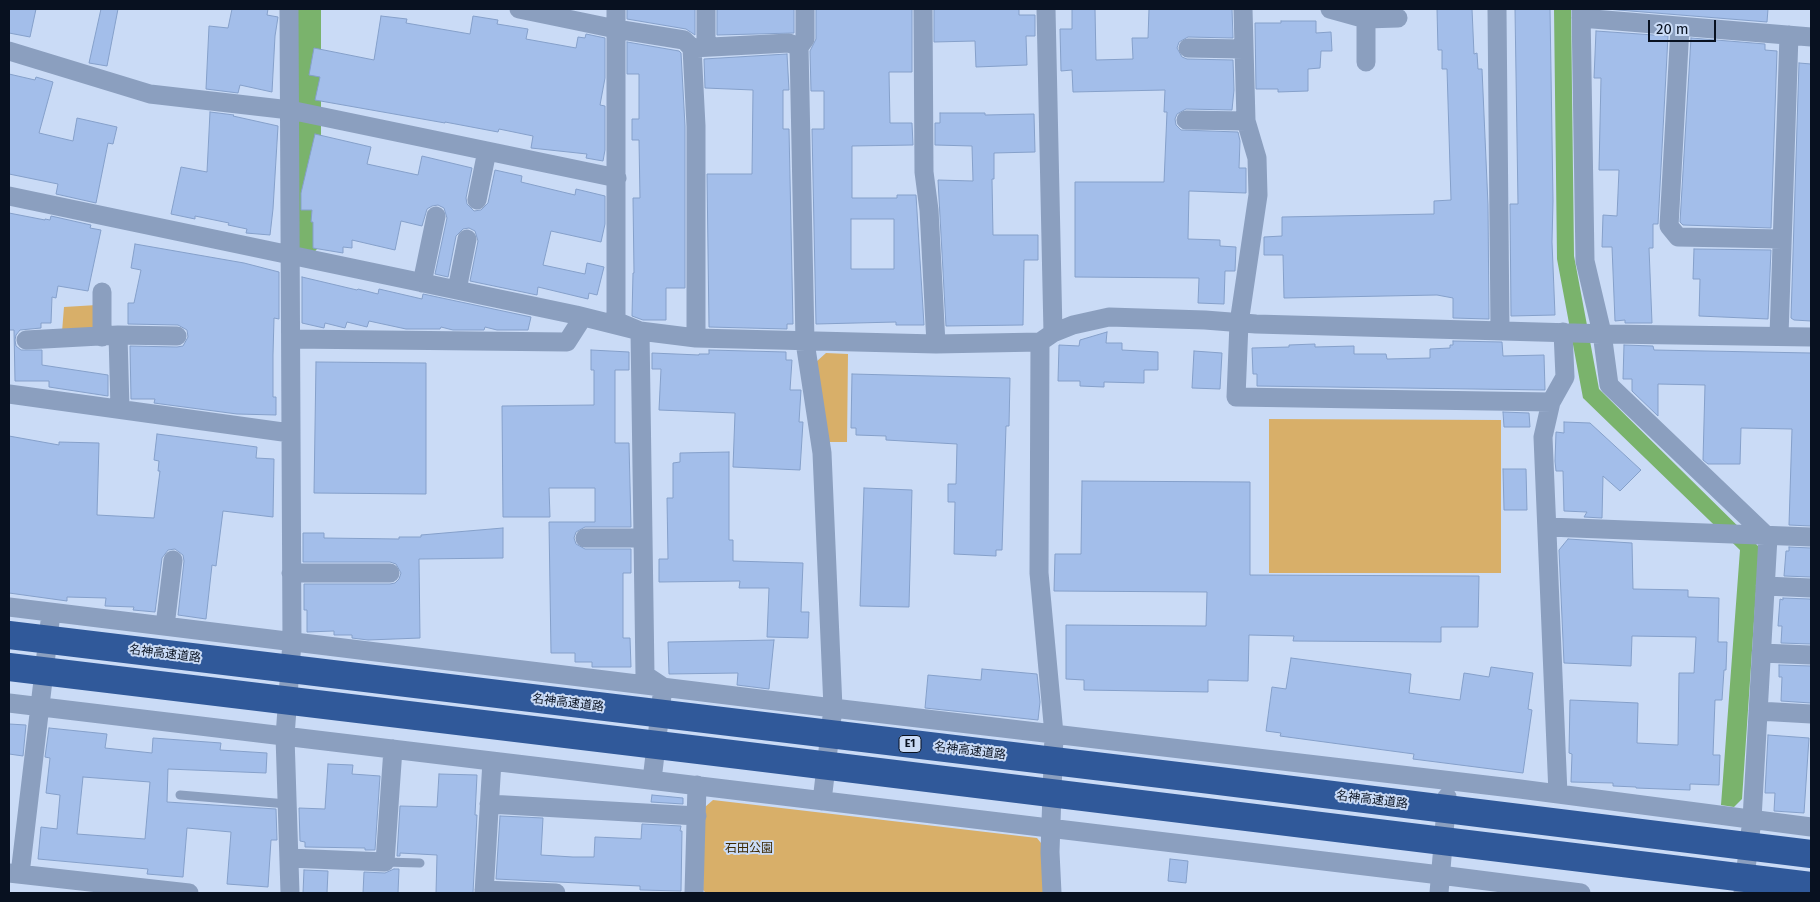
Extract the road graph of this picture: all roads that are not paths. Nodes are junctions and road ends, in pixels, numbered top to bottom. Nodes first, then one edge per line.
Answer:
1 (289, 9) edge
2 (519, 9) edge
3 (616, 9) edge
4 (706, 9) edge
5 (805, 9) edge
6 (923, 9) edge
7 (1046, 9) edge
8 (1243, 9) edge
9 (1330, 9) edge
10 (1498, 9) edge
11 (1581, 14) edge
12 (1398, 18) dead end
13 (1366, 19) junction
14 (1680, 27) junction
15 (616, 29) junction
16 (1789, 35) junction
17 (1811, 36) edge
18 (699, 47) junction
19 (799, 47) junction
20 (1188, 48) dead end
21 (1243, 49) junction
22 (9, 51) edge
23 (1366, 62) dead end
24 (297, 111) junction
25 (1186, 120) dead end
26 (1246, 121) junction
27 (487, 151) junction
28 (617, 178) junction
29 (9, 196) edge
30 (477, 200) dead end
31 (436, 216) dead end
32 (467, 239) dead end
33 (1782, 239) junction
34 (290, 255) junction
35 (422, 283) junction
36 (457, 290) junction
37 (102, 292) dead end
38 (583, 317) junction
39 (1239, 322) junction
40 (1500, 330) junction
41 (640, 331) junction
42 (1566, 332) junction
43 (1596, 333) junction
44 (110, 336) junction
45 (177, 336) dead end
46 (1778, 336) junction
47 (1811, 337) edge
48 (696, 338) junction
49 (1047, 338) junction
50 (291, 339) junction
51 (26, 340) dead end
52 (805, 342) junction
53 (936, 344) junction
54 (9, 394) edge
55 (1552, 402) junction
56 (120, 409) junction
57 (290, 433) junction
58 (1548, 527) junction
59 (1761, 536) junction
60 (1811, 537) edge
61 (585, 538) dead end
62 (643, 538) junction
63 (173, 560) dead end
64 (291, 573) junction
65 (390, 573) dead end
66 (1765, 586) junction
67 (1811, 588) edge
68 (9, 607) edge
69 (51, 613) junction
70 (164, 626) junction
71 (9, 635) edge
72 (292, 642) junction
73 (1761, 652) junction
74 (1811, 655) edge
75 (9, 668) edge
76 (663, 687) junction
77 (9, 703) edge
78 (39, 707) junction
79 (833, 708) junction
80 (1758, 711) junction
81 (1811, 714) edge
82 (1054, 734) junction
83 (285, 736) junction
84 (394, 749) junction
85 (492, 761) junction
86 (652, 780) junction
87 (1449, 781) junction
88 (697, 786) junction
89 (1558, 794) junction
90 (180, 795) dead end
91 (822, 801) junction
92 (287, 804) junction
93 (489, 804) junction
94 (697, 816) junction
95 (1752, 820) junction
96 (1811, 827) edge
97 (1050, 828) junction
98 (1811, 854) edge
99 (289, 858) junction
100 (385, 862) junction
101 (420, 863) dead end
102 (15, 874) edge
103 (1440, 874) junction
104 (1811, 886) edge
105 (484, 892) edge
106 (189, 893) edge
107 (290, 893) edge
108 (556, 893) edge
109 (694, 893) edge
110 (1052, 893) edge
111 (1440, 893) edge
112 (1581, 893) edge
113 (1743, 893) edge

1 - 24 street
2 - 15 street
3 - 15 street
4 - 18 street
5 - 19 street
6 - 53 street
7 - 49 street
8 - 21 street
9 - 13 street
10 - 40 street
11 - 14 street
11 - 43 street
12 - 13 street
13 - 23 street
14 - 16 street
14 - 33 street
15 - 18 street
15 - 28 street
16 - 17 street
16 - 33 street
18 - 19 street
18 - 48 street
19 - 52 street
20 - 21 street
21 - 26 street
22 - 24 street
24 - 27 street
24 - 34 street
25 - 26 street
26 - 39 street
27 - 28 street
27 - 30 street
28 - 41 street
29 - 34 street
31 - 35 street
32 - 36 street
33 - 46 street
34 - 35 street
34 - 50 street
35 - 36 street
36 - 38 street
37 - 44 street
38 - 41 street
38 - 50 street
39 - 40 street
39 - 49 street
39 - 55 street
40 - 42 street
41 - 48 street
41 - 62 street
42 - 43 street
42 - 55 street
43 - 46 street
43 - 59 street
44 - 45 street
44 - 51 street
44 - 56 street
46 - 47 street
48 - 52 street
49 - 53 street
49 - 82 street
50 - 57 street
52 - 53 street
52 - 79 street
54 - 56 street
55 - 58 street
56 - 57 street
57 - 64 street
58 - 59 street
58 - 89 street
59 - 60 street
59 - 66 street
61 - 62 street
62 - 76 street
63 - 70 street
64 - 65 street
64 - 72 street
66 - 67 street
66 - 73 street
68 - 69 street
69 - 70 street
69 - 78 street
70 - 72 street
71 - 98 highway, 名神高速道路 / E1
72 - 76 street
72 - 83 street
73 - 74 street
73 - 80 street
75 - 104 highway
76 - 79 street
76 - 86 street
77 - 78 street
78 - 83 street
78 - 102 street
79 - 82 street
79 - 91 street
80 - 81 street
80 - 95 street
82 - 87 street
82 - 97 street
83 - 84 street
83 - 92 street
84 - 85 street
84 - 100 street
85 - 86 street
85 - 93 street
86 - 88 street
87 - 89 street
87 - 103 street
88 - 91 street
88 - 94 street
89 - 95 street
90 - 92 lane
91 - 97 street
92 - 99 street
93 - 94 street
93 - 105 street
94 - 109 street
95 - 96 street
95 - 113 street
97 - 103 street
97 - 110 street
99 - 100 street
99 - 107 street
100 - 101 lane
102 - 106 street
103 - 111 street
103 - 112 street
105 - 108 street

